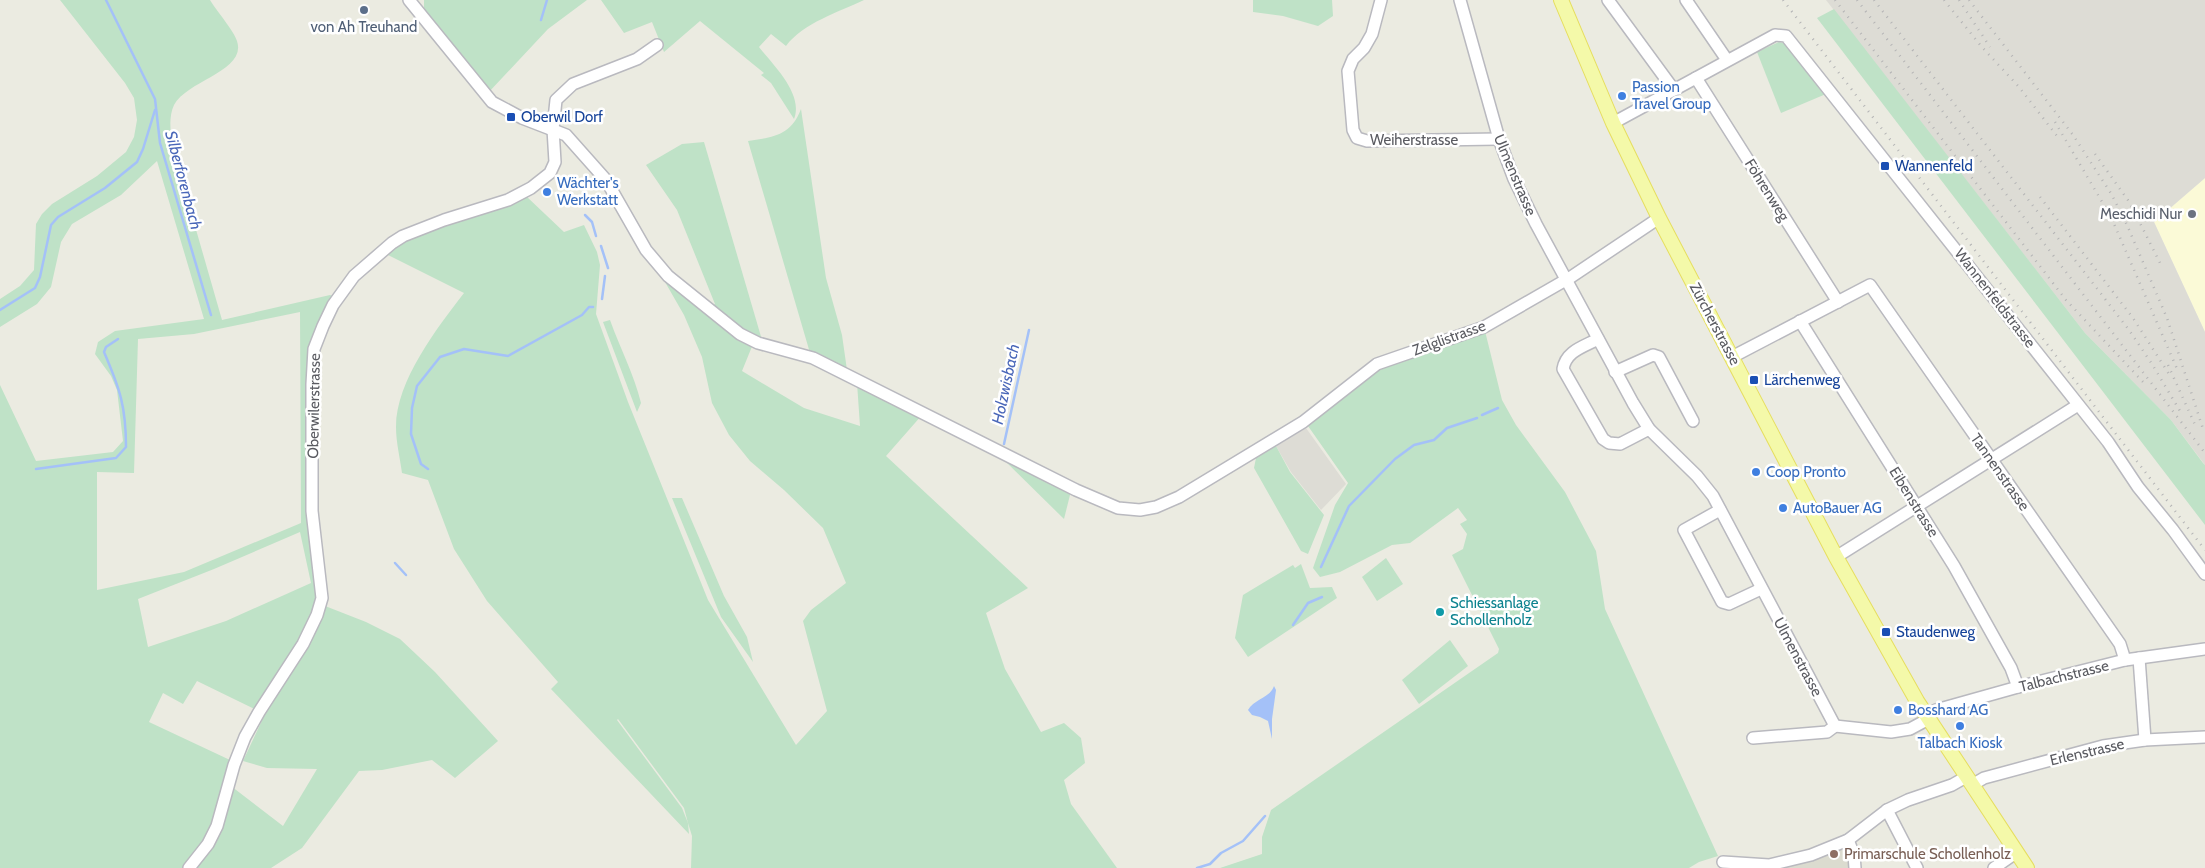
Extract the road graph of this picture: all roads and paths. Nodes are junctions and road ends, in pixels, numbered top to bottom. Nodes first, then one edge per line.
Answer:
1 (409, 0) edge
2 (422, 0) edge
3 (1381, 0) edge
4 (1460, 0) edge
5 (1561, 0) edge
6 (1608, 0) edge
7 (1686, 0) edge
8 (421, 12) junction
9 (657, 45) dead end
10 (1727, 60) junction
11 (1696, 78) junction
12 (1674, 90) junction
13 (1612, 123) junction
14 (553, 129) junction
15 (1499, 139) junction
16 (1659, 218) junction
17 (1566, 280) junction
18 (1838, 302) junction
19 (1800, 321) junction
20 (1598, 339) junction
21 (1732, 357) junction
22 (1615, 372) junction
23 (2078, 405) junction
24 (1693, 421) dead end
25 (1649, 429) junction
26 (1990, 458) junction
27 (1917, 506) junction
28 (1720, 510) junction
29 (1836, 557) junction
30 (2205, 574) edge
31 (1761, 588) junction
32 (2205, 648) edge
33 (2139, 658) junction
34 (2125, 660) junction
35 (2018, 687) junction
36 (1928, 718) junction
37 (1835, 726) junction
38 (2205, 737) edge
39 (1753, 738) dead end
40 (2145, 740) junction
41 (1969, 781) junction
42 (1887, 810) junction
43 (1848, 840) junction
44 (2017, 852) junction
45 (1723, 862) dead end
46 (189, 868) edge
47 (1854, 868) edge
48 (1917, 868) edge
49 (1994, 868) edge
50 (2027, 868) edge

1 - 8 street, Zelglistrasse
2 - 8 street
3 - 15 street, Weiherstrasse
4 - 15 street, Ulmenstrasse
5 - 13 main road, Zürcherstrasse
6 - 12 street
7 - 10 street
8 - 14 street, Zelglistrasse
9 - 14 street, Oberwilerstrasse
10 - 11 street
10 - 23 street, Wannenfeldstrasse
11 - 12 street
11 - 18 street, Föhrenweg
12 - 13 street
13 - 16 main road, Zürcherstrasse
14 - 17 street, Zelglistrasse
14 - 46 street, Oberwilerstrasse
15 - 17 street, Ulmenstrasse
16 - 17 street, Zelglistrasse
16 - 21 main road, Zürcherstrasse
17 - 20 street, Ulmenstrasse
18 - 19 street
18 - 26 street, Tannenstrasse
19 - 21 street
19 - 27 street, Eibenstrasse
20 - 22 street, Ulmenstrasse
20 - 25 street
21 - 29 main road, Zürcherstrasse
22 - 24 street
22 - 25 street, Ulmenstrasse
23 - 26 street
23 - 30 street, Wannenfeldstrasse
25 - 28 street, Ulmenstrasse
26 - 27 street
26 - 34 street, Tannenstrasse
27 - 29 street
27 - 35 street, Eibenstrasse
28 - 31 street, Ulmenstrasse
28 - 31 street
29 - 36 main road, Zürcherstrasse
31 - 37 street, Ulmenstrasse
32 - 33 street, Talbachstrasse
33 - 34 street, Talbachstrasse
33 - 40 street
34 - 35 street, Talbachstrasse
35 - 36 street, Talbachstrasse
36 - 37 street
36 - 41 main road, Zürcherstrasse
37 - 39 street
38 - 40 street, Erlenstrasse
40 - 41 street, Erlenstrasse
41 - 42 street, Erlenstrasse
41 - 44 main road, Zürcherstrasse
42 - 43 street, Erlenstrasse
42 - 48 street
43 - 45 street, Erlenstrasse
43 - 47 street
44 - 49 street
44 - 50 main road, Zürcherstrasse

